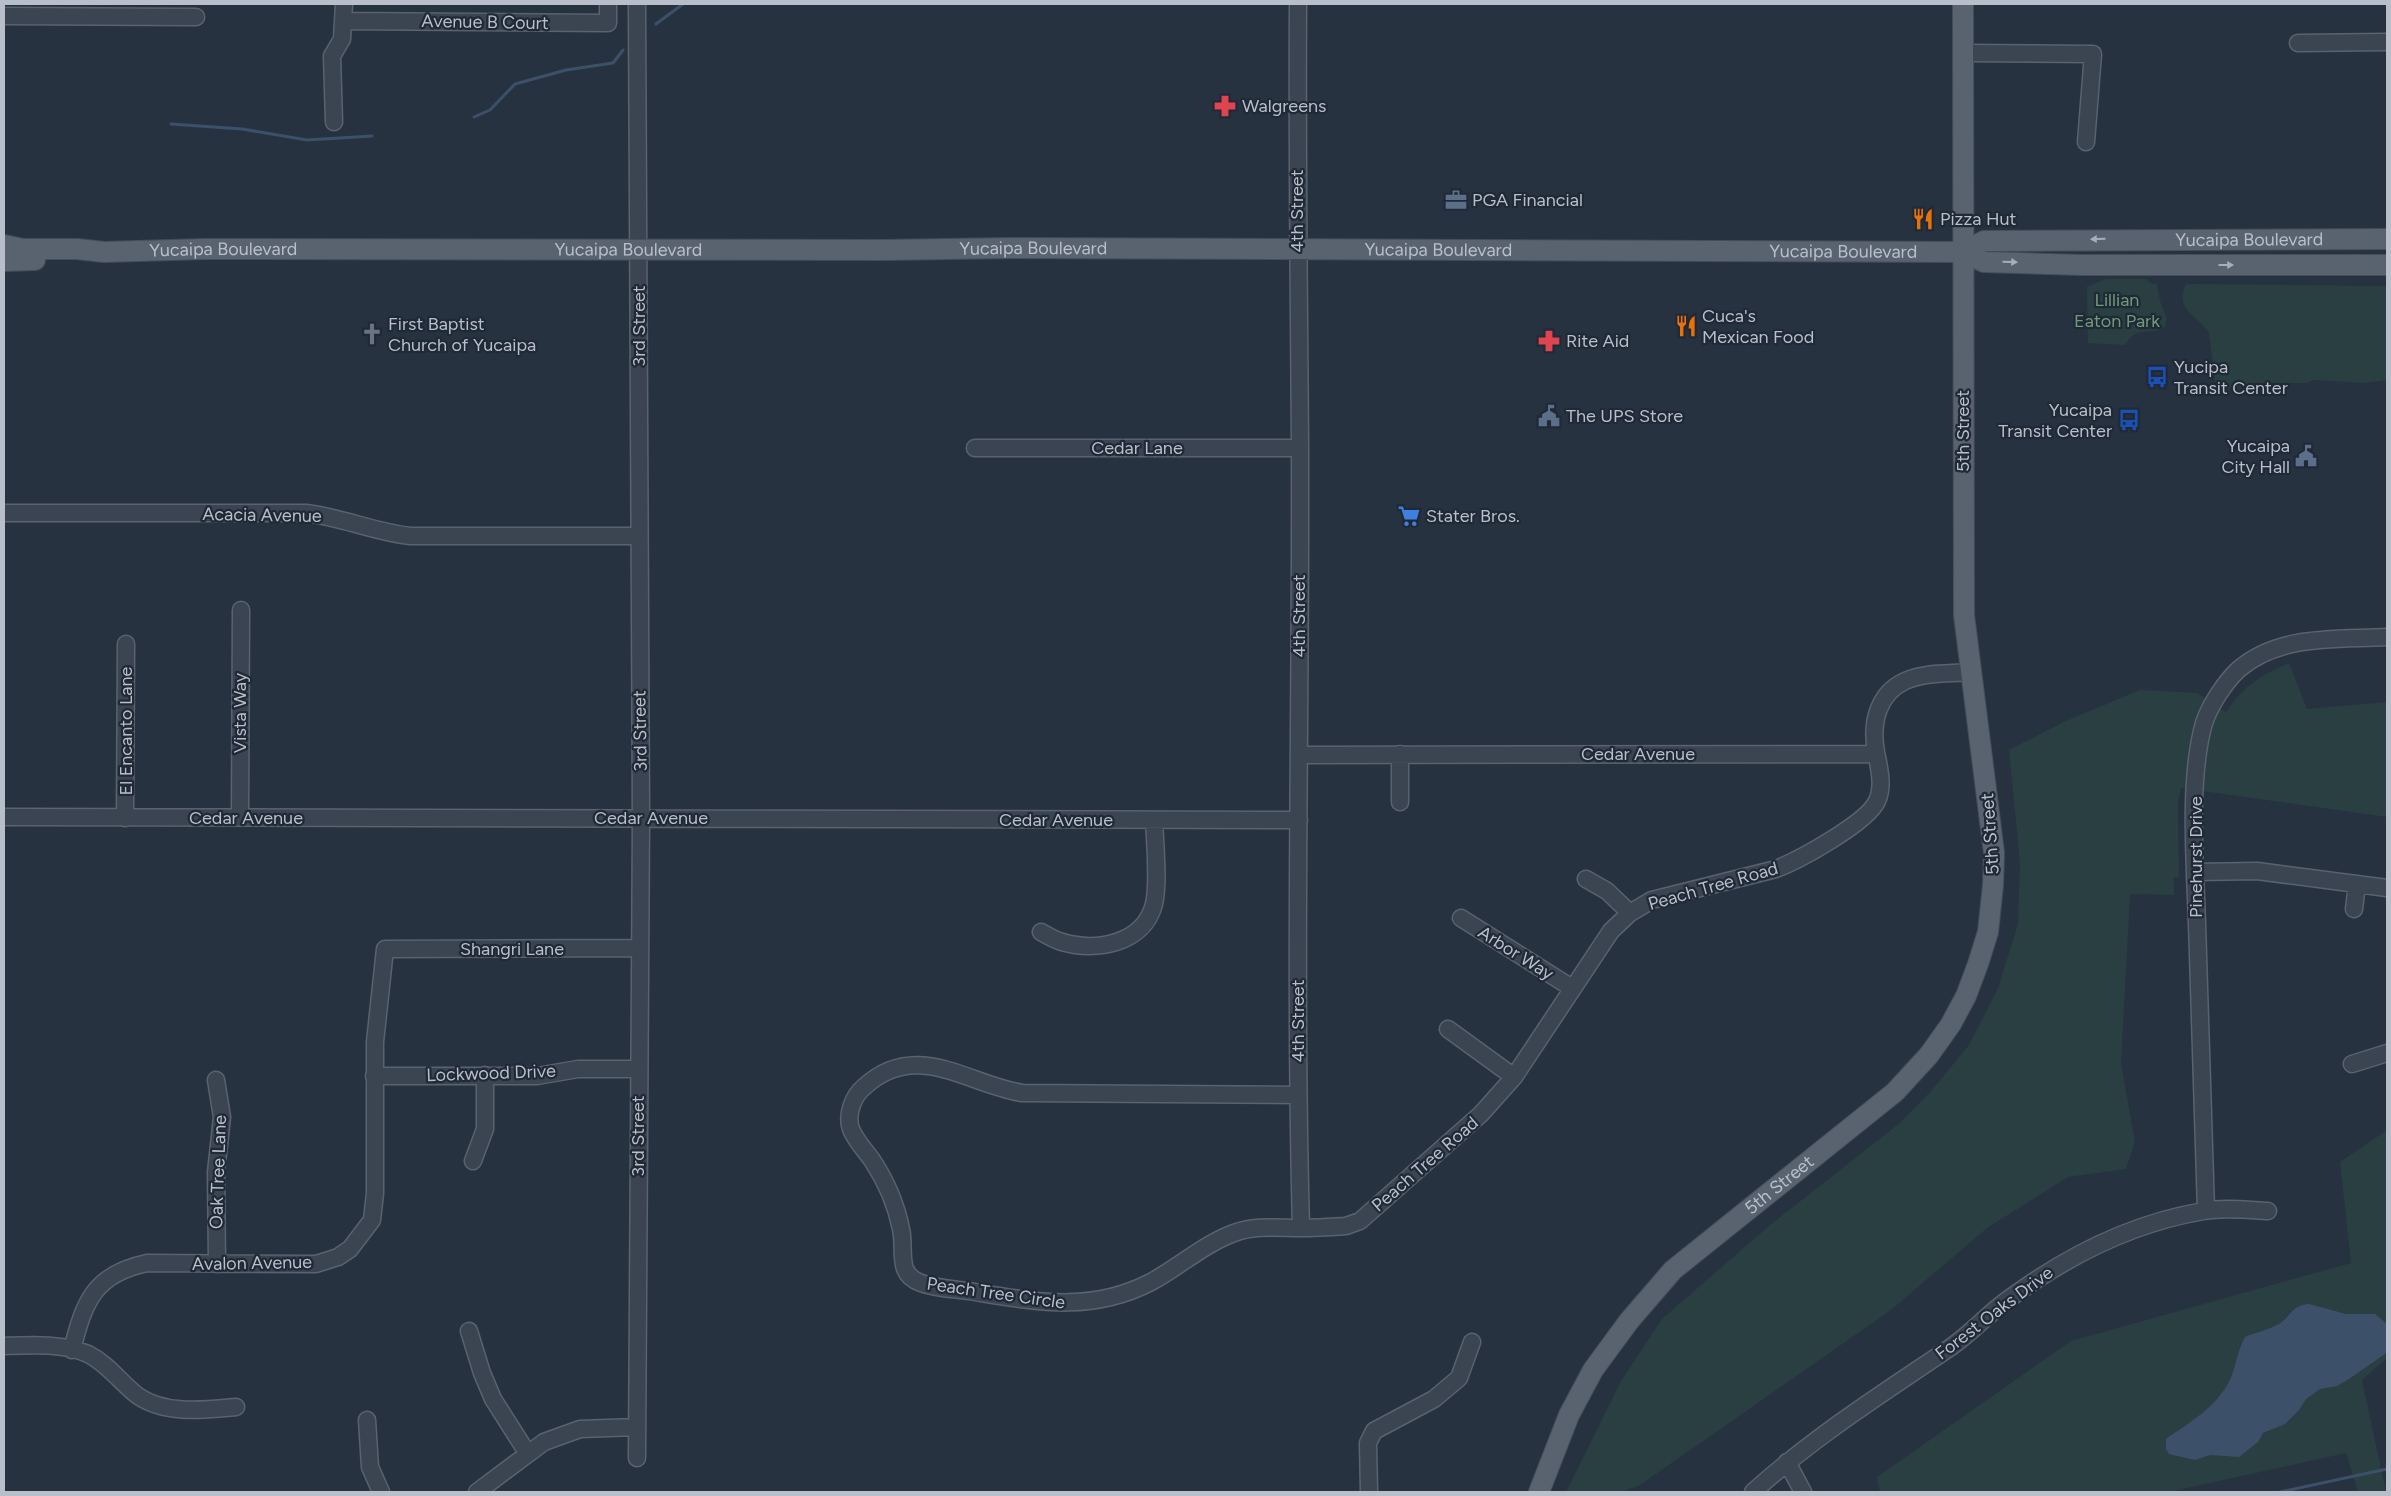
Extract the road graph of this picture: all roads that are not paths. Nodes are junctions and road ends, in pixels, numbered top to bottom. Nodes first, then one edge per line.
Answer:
1 (344, 4) edge
2 (608, 4) edge
3 (637, 4) edge
4 (1298, 4) edge
5 (1963, 4) edge
6 (4, 16) edge
7 (196, 17) dead end
8 (344, 21) junction
9 (2387, 42) edge
10 (2298, 43) dead end
11 (1962, 53) junction
12 (334, 122) dead end
13 (2086, 142) dead end
14 (2387, 238) edge
15 (4, 246) edge
16 (1297, 249) junction
17 (638, 250) junction
18 (104, 252) junction
19 (1963, 252) junction
20 (4, 261) edge
21 (2387, 265) edge
22 (975, 448) dead end
23 (1300, 448) junction
24 (4, 513) edge
25 (638, 536) junction
26 (241, 610) dead end
27 (2387, 637) edge
28 (126, 644) dead end
29 (1970, 672) junction
30 (1400, 754) junction
31 (1876, 754) junction
32 (1299, 756) junction
33 (1400, 802) dead end
34 (4, 817) edge
35 (240, 817) junction
36 (125, 818) junction
37 (641, 818) junction
38 (1154, 820) junction
39 (1299, 820) junction
40 (2195, 872) junction
41 (1586, 879) dead end
42 (2357, 884) junction
43 (2387, 888) edge
44 (2354, 909) dead end
45 (1630, 913) junction
46 (1461, 918) dead end
47 (1041, 932) dead end
48 (638, 948) junction
49 (385, 950) joint
50 (1572, 988) junction
51 (1448, 1029) dead end
52 (2387, 1053) edge
53 (2352, 1064) dead end
54 (638, 1069) junction
55 (485, 1075) junction
56 (374, 1076) junction
57 (1514, 1077) junction
58 (216, 1080) dead end
59 (1298, 1095) junction
60 (473, 1161) dead end
61 (2206, 1210) junction
62 (2268, 1211) dead end
63 (1301, 1228) junction
64 (217, 1264) junction
65 (469, 1331) dead end
66 (1472, 1342) dead end
67 (4, 1346) edge
68 (72, 1350) junction
69 (236, 1407) dead end
70 (367, 1420) dead end
71 (636, 1426) junction
72 (528, 1454) junction
73 (637, 1458) dead end
74 (1786, 1462) junction
75 (381, 1492) edge
76 (477, 1492) edge
77 (1369, 1492) edge
78 (1539, 1492) edge
79 (1753, 1492) edge
80 (1803, 1492) edge

1 - 8 street
2 - 8 street, Avenue B Court
3 - 17 street, 3rd Street
4 - 16 street, 4th Street
5 - 11 main road, 5th Street
6 - 7 street
8 - 12 street
9 - 10 street
11 - 13 street
11 - 19 main road, 5th Street
14 -> 19 main road, Yucaipa Boulevard
15 - 18 main road, Yucaipa Boulevard
16 - 17 main road, Yucaipa Boulevard
16 - 19 main road, Yucaipa Boulevard
16 - 23 street, 4th Street
17 - 18 main road, Yucaipa Boulevard
17 - 25 street, 3rd Street
18 - 20 main road, Yucaipa Boulevard
19 -> 21 main road, Yucaipa Boulevard
19 - 29 main road, 5th Street
22 - 23 street, Cedar Lane
23 - 32 street, 4th Street
24 - 25 street, Acacia Avenue
25 - 37 street, 3rd Street
26 - 35 street, Vista Way
27 - 40 street, Pinehurst Drive
28 - 36 street, El Encanto Lane
29 - 31 street, Peach Tree Road
29 - 78 main road, 5th Street
30 - 31 street, Cedar Avenue
30 - 32 street, Cedar Avenue
30 - 33 street
31 - 45 street, Peach Tree Road
32 - 39 street, 4th Street
34 - 36 street, Cedar Avenue
35 - 36 street, Cedar Avenue
35 - 37 street, Cedar Avenue
37 - 38 street, Cedar Avenue
37 - 48 street, 3rd Street
38 - 39 street, Cedar Avenue
38 - 47 street
39 - 59 street, 4th Street
40 - 42 street
40 - 61 street, Pinehurst Drive
41 - 45 street, Peach Tree Road
42 - 43 street
42 - 44 street
45 - 50 street, Peach Tree Road
46 - 50 street, Arbor Way
48 - 49 street, Shangri Lane
48 - 54 street, 3rd Street
49 - 56 street, Avalon Avenue
50 - 57 street, Peach Tree Road
51 - 57 street
52 - 53 street
54 - 55 street, Lockwood Drive
54 - 71 street, 3rd Street
55 - 56 street, Lockwood Drive
55 - 60 street
56 - 64 street, Avalon Avenue
57 - 63 street, Peach Tree Road
58 - 64 street, Oak Tree Lane
59 - 63 street, 4th Street
59 - 63 street, Peach Tree Circle
61 - 62 street, Forest Oaks Drive
61 - 74 street, Forest Oaks Drive
64 - 68 street, Avalon Avenue
65 - 72 street
66 - 77 street
67 - 68 street
68 - 69 street
70 - 75 street
71 - 72 street
71 - 73 street, 3rd Street
72 - 76 street
74 - 79 street, Forest Oaks Drive
74 - 80 street

